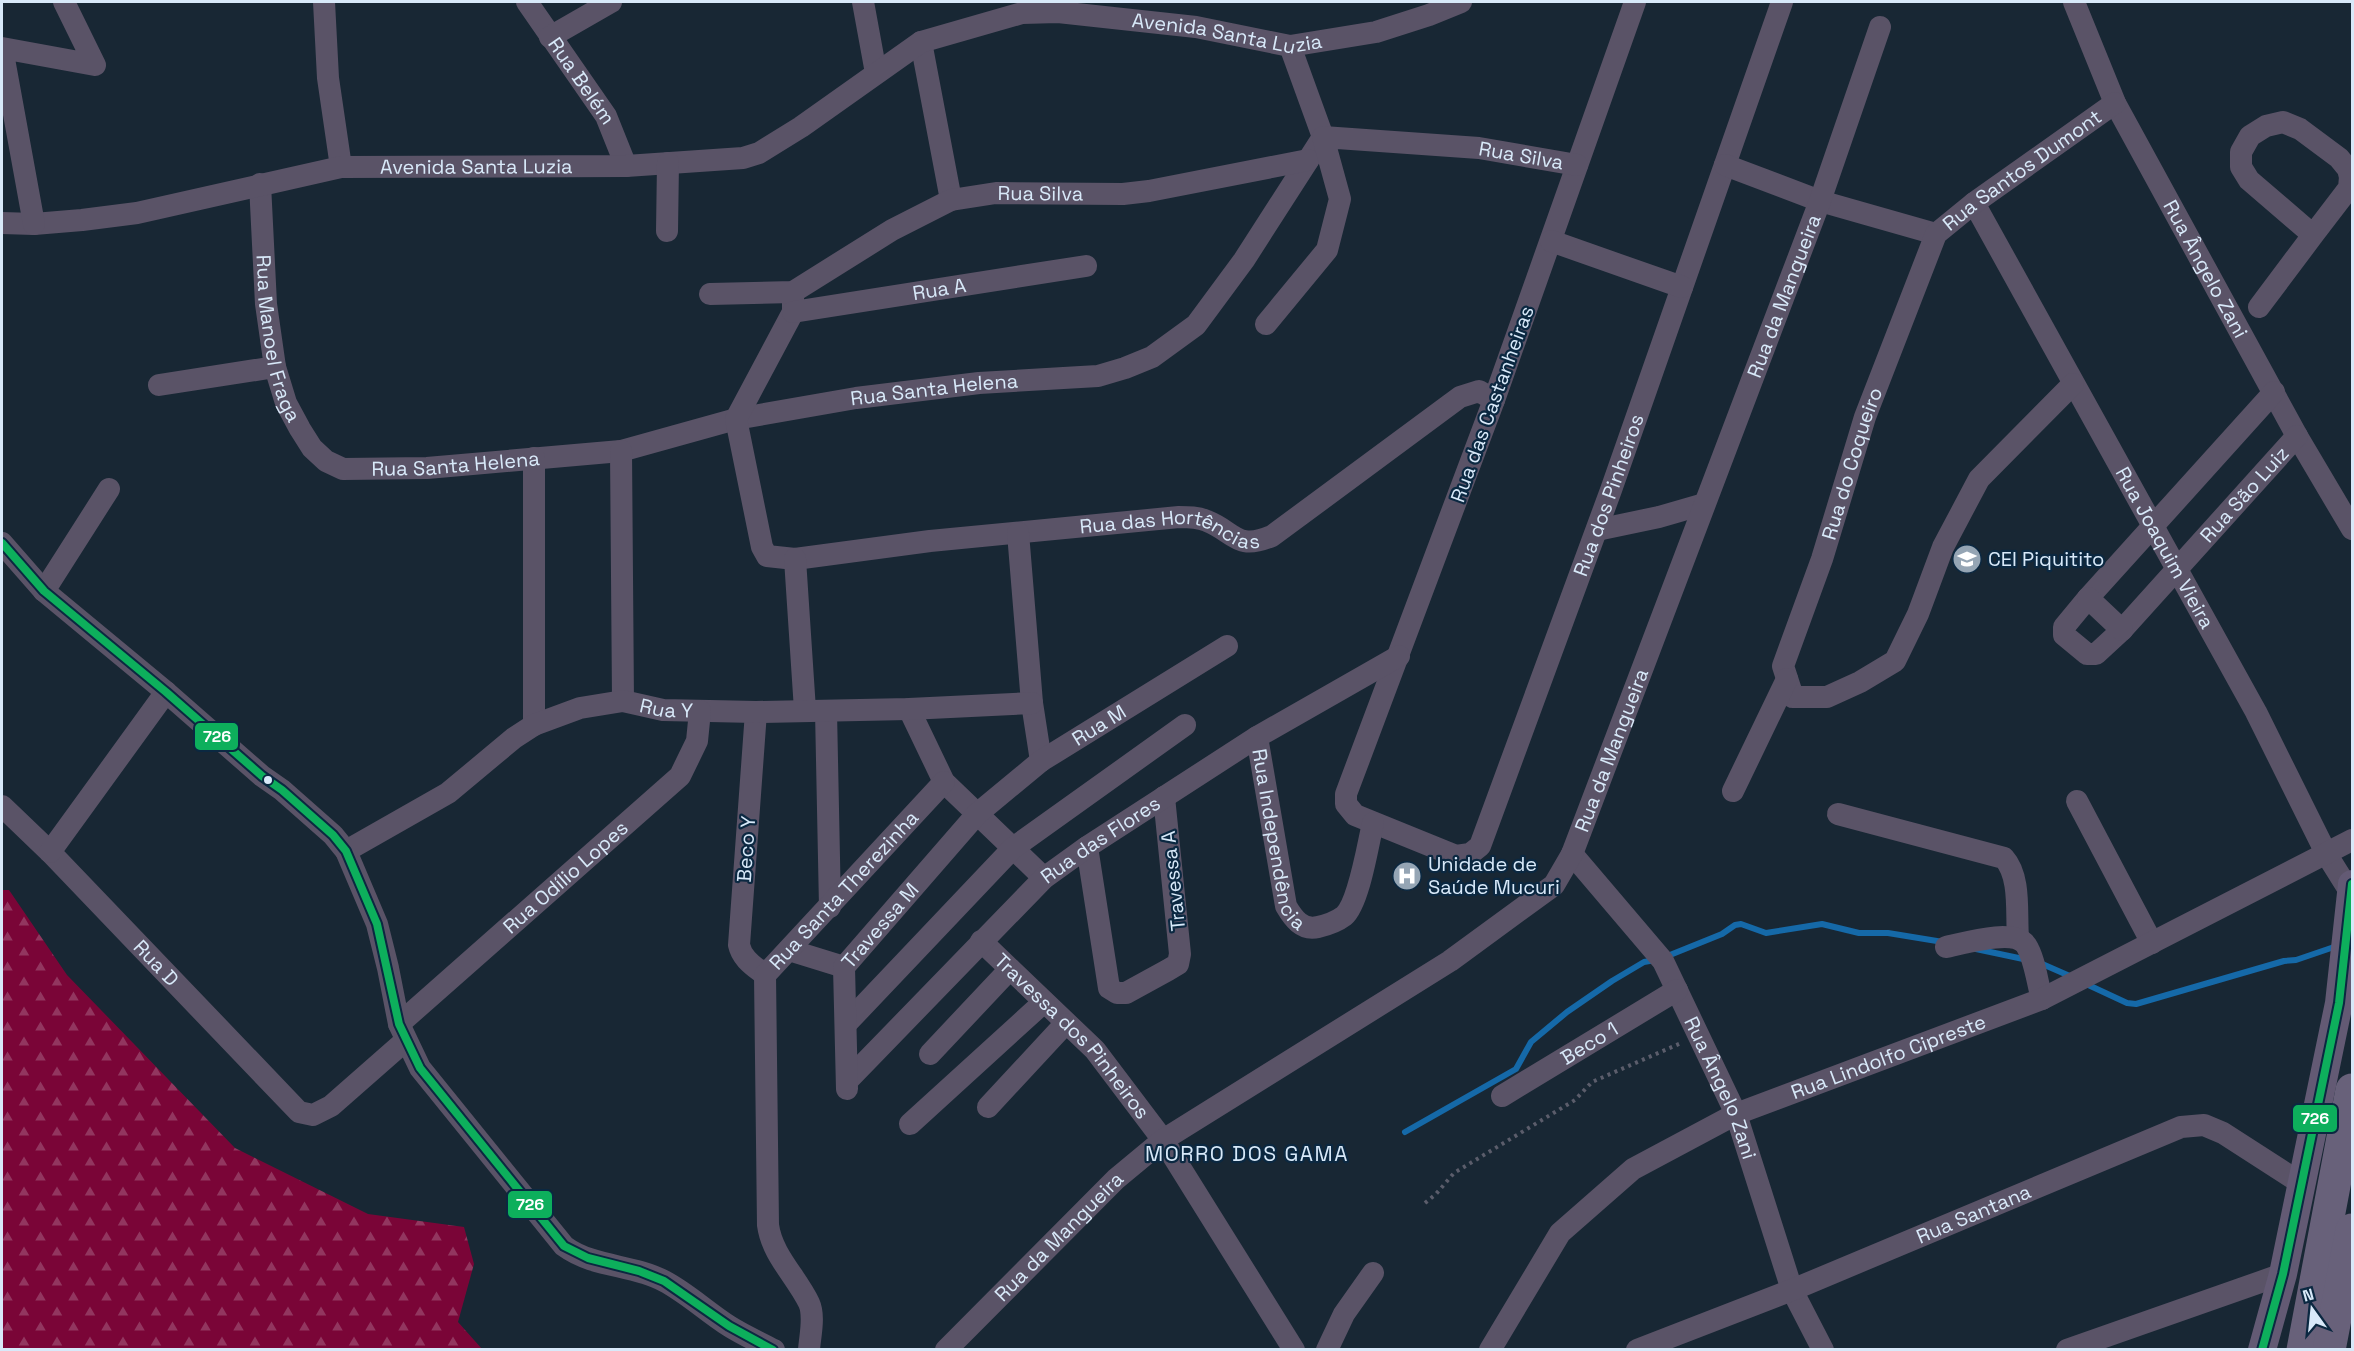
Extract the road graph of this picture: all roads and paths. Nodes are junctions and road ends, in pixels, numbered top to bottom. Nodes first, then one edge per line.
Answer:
1 (64, 2) edge
2 (324, 2) edge
3 (527, 2) edge
4 (610, 2) edge
5 (863, 2) edge
6 (1461, 2) edge
7 (1635, 2) edge
8 (1782, 2) edge
9 (2074, 2) edge
10 (1880, 27) dead end
11 (550, 37) junction
12 (921, 42) junction
13 (1290, 46) junction
14 (876, 74) junction
15 (2115, 103) junction
16 (1323, 137) junction
17 (1308, 160) junction
18 (668, 163) junction
19 (1577, 165) junction
20 (1725, 165) junction
21 (626, 166) junction
22 (341, 167) junction
23 (260, 184) junction
24 (2350, 190) edge
25 (951, 200) junction
26 (1820, 201) junction
27 (1974, 203) junction
28 (2, 223) edge
29 (34, 224) junction
30 (667, 231) dead end
31 (1936, 234) junction
32 (2313, 235) junction
33 (1551, 241) junction
34 (1086, 266) dead end
35 (1682, 287) junction
36 (710, 294) dead end
37 (793, 302) junction
38 (2259, 307) dead end
39 (1266, 324) dead end
40 (275, 367) junction
41 (2073, 384) junction
42 (159, 385) dead end
43 (2274, 392) junction
44 (1494, 400) junction
45 (736, 419) junction
46 (2298, 436) junction
47 (621, 451) junction
48 (534, 458) junction
49 (343, 469) joint
50 (109, 489) dead end
51 (1704, 504) junction
52 (2153, 526) junction
53 (2352, 528) edge
54 (1597, 530) junction
55 (1018, 533) junction
56 (2, 543) edge
57 (795, 558) junction
58 (2176, 568) junction
59 (44, 591) junction
60 (2088, 598) junction
61 (2122, 630) junction
62 (1227, 646) dead end
63 (1399, 656) junction
64 (1790, 688) junction
65 (166, 692) junction
66 (623, 701) junction
67 (1032, 703) junction
68 (909, 709) junction
69 (815, 710) junction
70 (700, 711) junction
71 (756, 712) junction
72 (534, 725) junction
73 (1185, 725) dead end
74 (1257, 737) junction
75 (1041, 761) junction
76 (944, 782) junction
77 (1733, 791) dead end
78 (1164, 797) junction
79 (2077, 801) dead end
80 (1346, 804) joint
81 (2, 806) edge
82 (977, 814) junction
83 (1838, 814) dead end
84 (1373, 823) junction
85 (2352, 840) edge
86 (1087, 847) junction
87 (1013, 848) junction
88 (346, 851) junction
89 (50, 852) junction
90 (1572, 854) junction
91 (2327, 855) junction
92 (1044, 878) junction
93 (2352, 884) edge
94 (2352, 895) edge
95 (830, 907) junction
96 (2018, 937) junction
97 (981, 941) junction
98 (2152, 943) junction
99 (1946, 947) dead end
100 (789, 950) junction
101 (844, 967) junction
102 (1010, 969) junction
103 (765, 975) junction
104 (1677, 990) junction
105 (2042, 999) junction
106 (1044, 1002) junction
107 (846, 1024) junction
108 (1065, 1024) junction
109 (402, 1033) junction
110 (1698, 1035) junction
111 (930, 1054) dead end
112 (847, 1089) joint
113 (2352, 1090) edge
114 (1502, 1096) dead end
115 (988, 1107) dead end
116 (1736, 1114) junction
117 (313, 1115) joint
118 (910, 1124) dead end
119 (1163, 1140) junction
120 (2302, 1184) junction
121 (1425, 1203) dead end
122 (2352, 1230) edge
123 (1373, 1273) dead end
124 (2283, 1274) junction
125 (1792, 1290) junction
126 (774, 1350) edge
127 (809, 1350) edge
128 (946, 1350) edge
129 (1294, 1350) edge
130 (1326, 1350) edge
131 (1490, 1350) edge
132 (1637, 1350) edge
133 (1823, 1350) edge
134 (2067, 1350) edge
135 (2262, 1350) edge
136 (2303, 1350) edge
137 (2329, 1350) edge

1 - 29 street
2 - 22 street
3 - 11 street, Rua Belém
4 - 11 street
5 - 14 street
6 - 13 street, Avenida Santa Luzia
7 - 19 street, Rua das Castanheiras
8 - 20 street, Rua dos Pinheiros
9 - 15 street, Rua Ângelo Zani
10 - 26 street, Rua da Mangueira
11 - 21 street, Rua Belém
12 - 13 street, Avenida Santa Luzia
12 - 14 street, Avenida Santa Luzia
12 - 25 street
13 - 16 street
14 - 18 street, Avenida Santa Luzia
15 - 27 street, Rua Santos Dumont
15 - 43 street, Rua Ângelo Zani
16 - 17 street, Rua Santa Helena
16 - 19 street, Rua Silva
16 - 39 street
17 - 25 street, Rua Silva
17 - 45 street, Rua Santa Helena
18 - 21 street, Avenida Santa Luzia
18 - 30 street
19 - 33 street, Rua das Castanheiras
20 - 26 street, Rua Santos Dumont
20 - 35 street, Rua dos Pinheiros
21 - 22 street, Avenida Santa Luzia
22 - 23 street, Avenida Santa Luzia
23 - 29 street, Avenida Santa Luzia
23 - 40 street, Rua Manoel Fraga
24 - 32 street
24 - 32 street
25 - 37 street, Rua Silva
26 - 31 street, Rua Santos Dumont
26 - 51 street, Rua da Mangueira
27 - 31 street, Rua Santos Dumont
27 - 41 street, Rua Joaquim Vieira
28 - 29 street, Avenida Santa Luzia
31 - 64 street, Rua do Coqueiro
32 - 38 street
33 - 35 street
33 - 44 street, Rua das Castanheiras
34 - 37 street, Rua A
35 - 54 street, Rua dos Pinheiros
36 - 37 street
37 - 45 street, Rua Silva
40 - 42 street
40 - 49 street, Rua Manoel Fraga
41 - 52 street, Rua Joaquim Vieira
41 - 64 street
43 - 46 street, Rua Ângelo Zani
43 - 52 street, Rua São Luiz
44 - 55 street, Rua das Hortências
44 - 63 street, Rua das Castanheiras
45 - 47 street, Rua Santa Helena
45 - 57 street, Rua das Hortências
46 - 53 street, Rua Ângelo Zani
46 - 58 street, Rua São Luiz
47 - 48 street, Rua Santa Helena
47 - 66 street
48 - 49 street, Rua Santa Helena
48 - 72 street
50 - 59 street
51 - 54 street
51 - 90 street, Rua da Mangueira
52 - 58 street, Rua Joaquim Vieira
52 - 60 street, Rua São Luiz
54 - 84 street, Rua dos Pinheiros
55 - 57 street, Rua das Hortências
55 - 67 street
56 - 59 street
57 - 69 street
58 - 61 street, Rua São Luiz
58 - 91 street, Rua Joaquim Vieira
59 - 65 street
60 - 61 street
60 - 61 street, Rua São Luiz
62 - 75 street, Rua M
63 - 74 street, Rua das Flores
63 - 80 street, Rua das Castanheiras
64 - 77 street
65 - 88 street
65 - 89 street
66 - 70 street, Rua Y
66 - 72 street, Rua Y
67 - 68 street, Rua Y
67 - 75 street
68 - 69 street, Rua Y
68 - 76 street
69 - 71 street, Rua Y
69 - 95 street
70 - 71 street, Rua Y
70 - 109 street, Rua Odílio Lopes
71 - 103 street, Beco Y
72 - 88 street, Rua Y
73 - 87 street
74 - 78 street, Rua das Flores
74 - 84 street, Rua Independência
75 - 82 street, Rua M
76 - 82 street
76 - 95 street, Rua Santa Therezinha
78 - 86 street, Rua das Flores
78 - 86 street, Travessa A
79 - 98 street
80 - 84 street, Rua dos Pinheiros
81 - 89 street, Rua D
82 - 87 street
82 - 101 street, Travessa M
83 - 96 street
85 - 91 street, Rua Lindolfo Cipreste
86 - 92 street, Rua das Flores
87 - 92 street
87 - 107 street
88 - 109 street
89 - 117 street, Rua D
90 - 104 street, Rua Ângelo Zani
90 - 119 street, Rua da Mangueira
91 - 94 street, Rua Joaquim Vieira
91 - 98 street, Rua Lindolfo Cipreste
92 - 97 street, Rua das Flores
93 - 94 main road
94 - 120 main road
95 - 100 street, Rua Santa Therezinha
96 - 99 street
96 - 105 street
97 - 102 street, Travessa dos Pinheiros
97 - 112 street, Rua das Flores
98 - 105 street, Rua Lindolfo Cipreste
100 - 101 street
100 - 103 street, Rua Santa Therezinha
101 - 107 street, Travessa M
102 - 106 street, Travessa dos Pinheiros
102 - 111 street
103 - 127 street, Rua Santa Therezinha
104 - 110 street, Rua Ângelo Zani
104 - 114 street, Beco 1
105 - 116 street, Rua Lindolfo Cipreste
106 - 108 street, Travessa dos Pinheiros
106 - 118 street
107 - 112 street, Travessa M
108 - 115 street
108 - 119 street, Travessa dos Pinheiros
109 - 117 street, Rua Odílio Lopes
109 - 126 street
110 - 116 street, Rua Ângelo Zani
110 - 121 path
113 - 136 highway
116 - 125 street, Rua Ângelo Zani
116 - 131 street, Rua Lindolfo Cipreste
119 - 128 street, Rua da Mangueira
119 - 129 street, Travessa dos Pinheiros
120 - 124 main road
120 - 125 street, Rua Santana
122 - 137 highway
123 - 130 street
124 - 134 street
124 - 135 main road
125 - 132 street, Rua Santana
125 - 133 street, Rua Ângelo Zani

